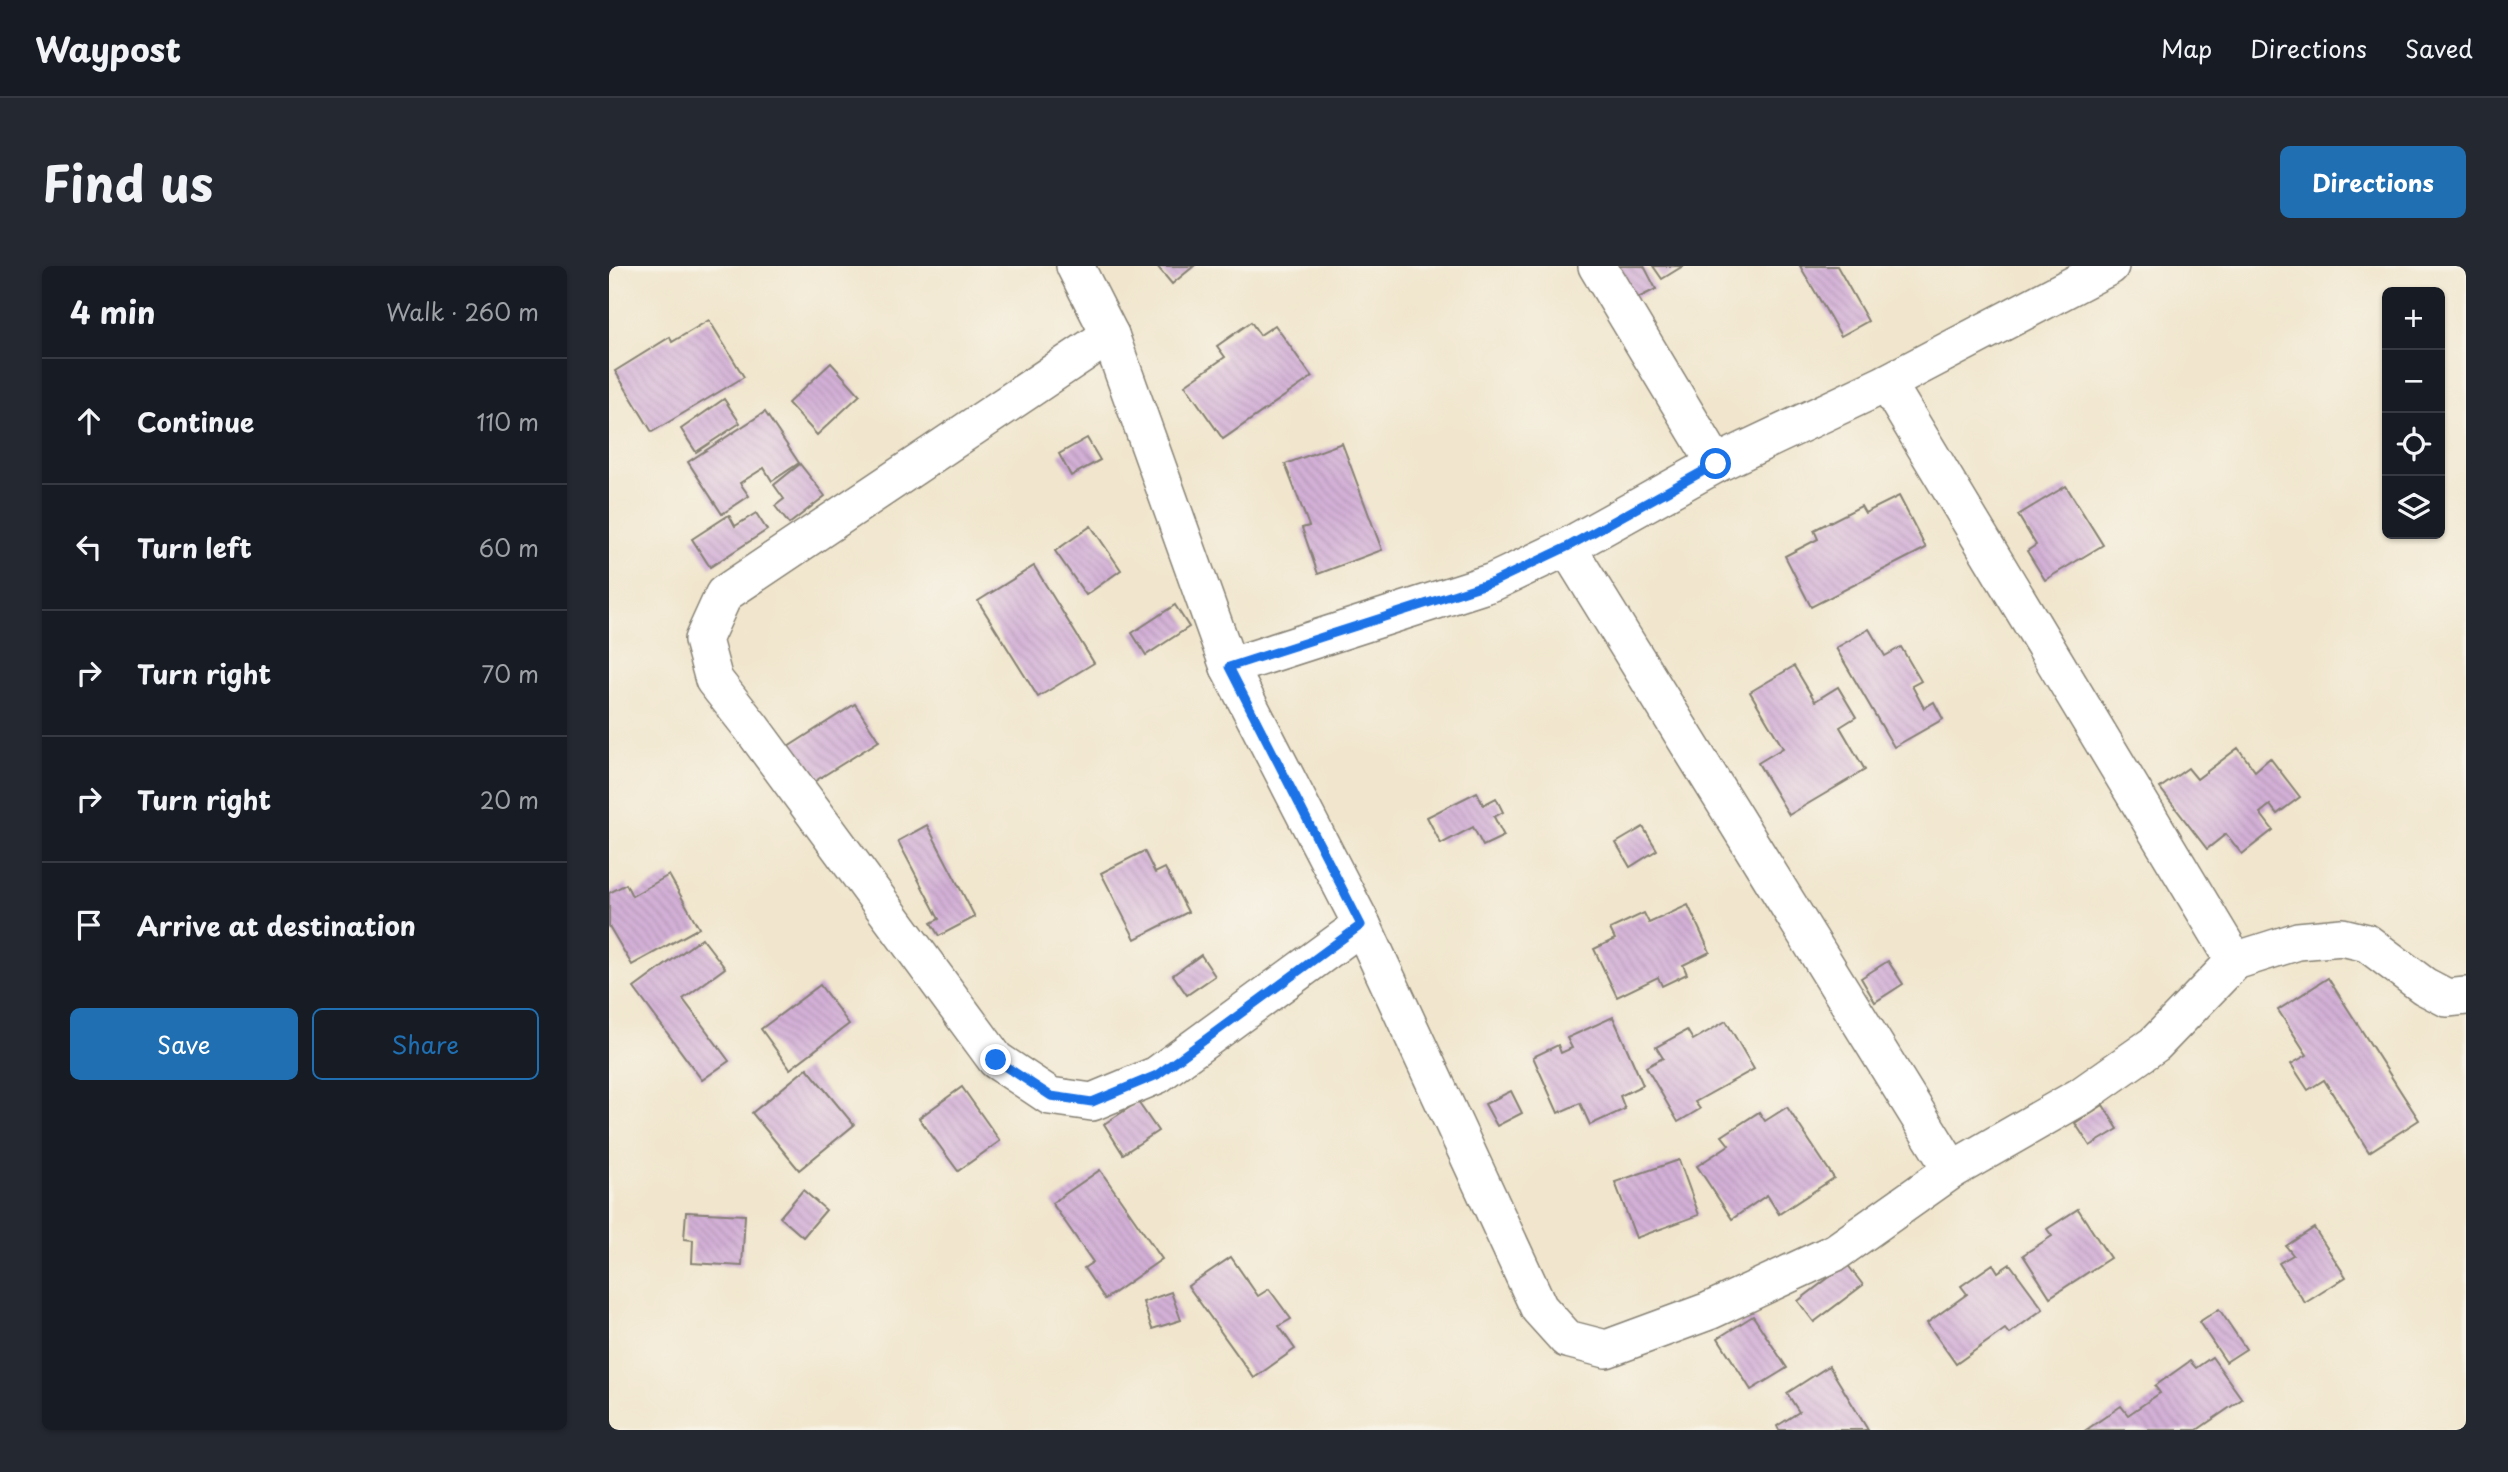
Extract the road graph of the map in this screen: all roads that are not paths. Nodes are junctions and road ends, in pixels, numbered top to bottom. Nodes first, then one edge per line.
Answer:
1 (1075, 266) edge
2 (1597, 266) edge
3 (2110, 266) edge
4 (1110, 335) junction
5 (1887, 383) junction
6 (1716, 464) junction
7 (1567, 547) junction
8 (1229, 667) junction
9 (1361, 925) junction
10 (2235, 961) junction
11 (2466, 996) edge
12 (1952, 1170) junction

1 - 4 street
2 - 6 street
3 - 5 street
4 - 8 street
4 - 9 street
5 - 6 street
5 - 10 street
6 - 7 street
7 - 8 street
7 - 12 street
8 - 9 street
9 - 12 street
10 - 11 street
10 - 12 street

